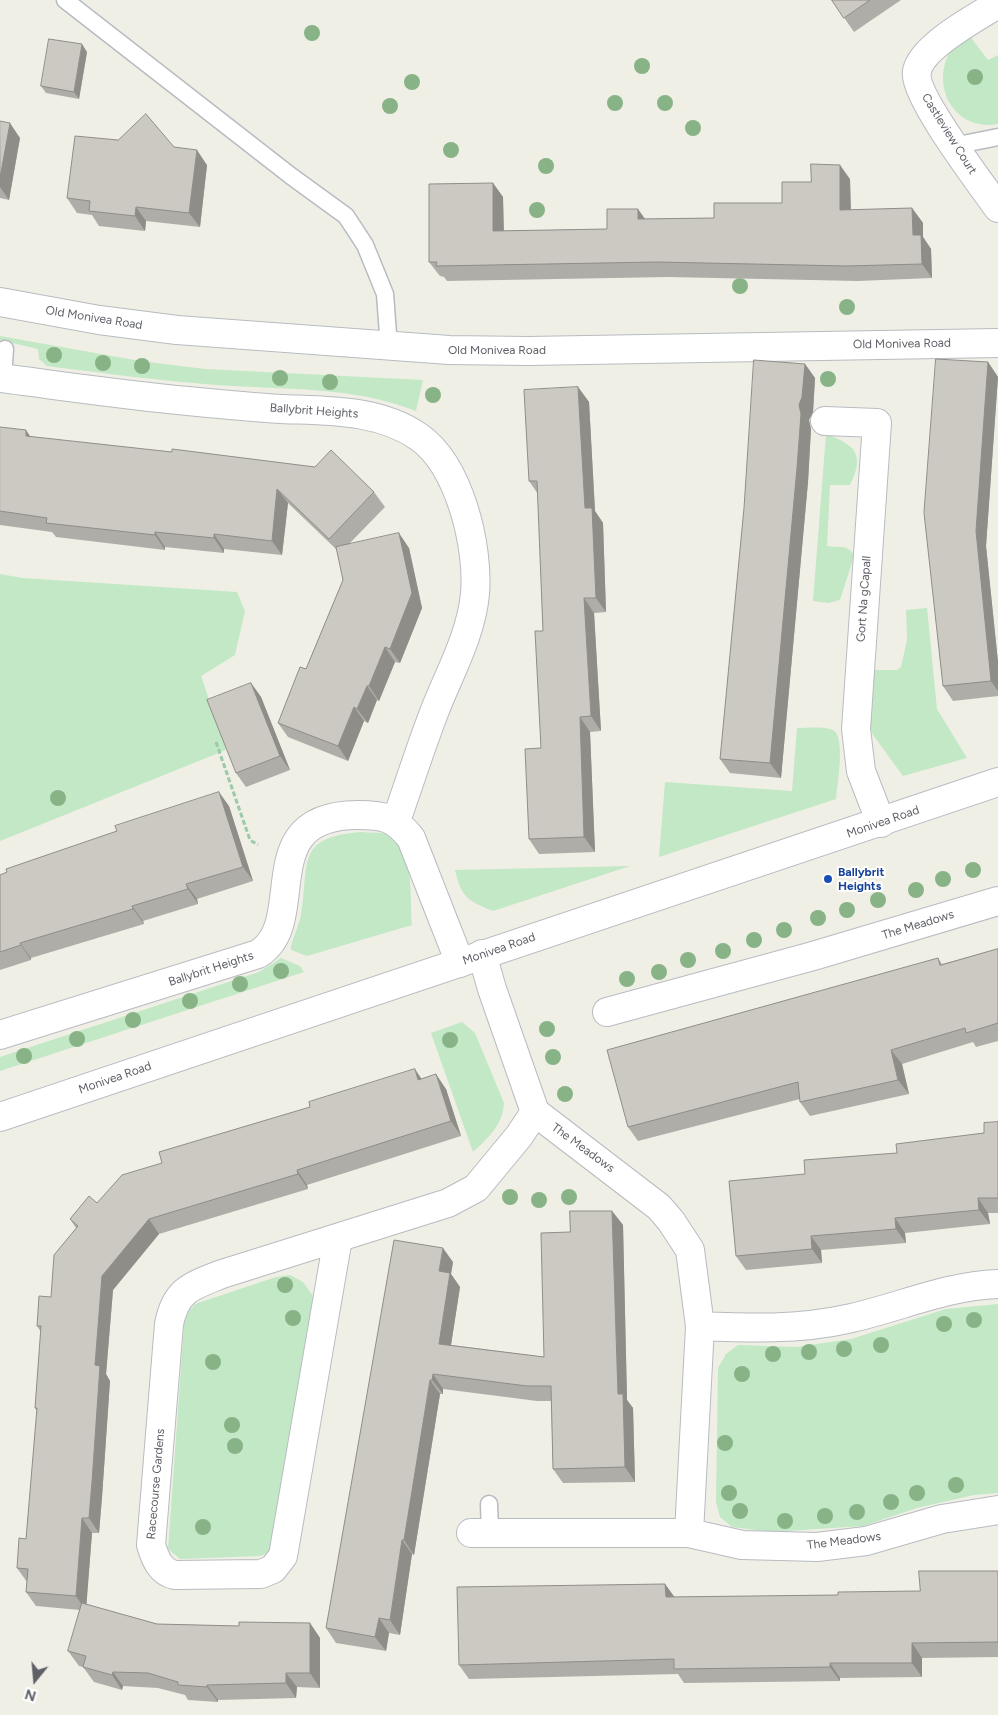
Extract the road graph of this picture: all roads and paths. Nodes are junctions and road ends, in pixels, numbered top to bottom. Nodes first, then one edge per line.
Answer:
1 (65, 0) edge
2 (998, 4) edge
3 (998, 137) edge
4 (953, 146) junction
5 (998, 208) edge
6 (0, 302) edge
7 (998, 343) edge
8 (389, 347) junction
9 (6, 349) dead end
10 (1, 378) edge
11 (825, 421) dead end
12 (216, 742) edge
13 (998, 782) edge
14 (396, 821) junction
15 (881, 823) junction
16 (288, 864) junction
17 (998, 901) edge
18 (471, 958) junction
19 (607, 1012) dead end
20 (0, 1035) edge
21 (535, 1112) junction
22 (0, 1117) edge
23 (338, 1238) junction
24 (998, 1284) edge
25 (700, 1326) junction
26 (489, 1504) dead end
27 (998, 1510) edge
28 (481, 1533) joint
29 (689, 1533) junction

1 - 8 lane
2 - 4 street, Castleview Court
3 - 4 lane
4 - 5 street, Castleview Court
6 - 8 street, Old Monivea Road
7 - 8 street, Old Monivea Road
9 - 10 lane, Ballybrit Heights
10 - 14 street, Ballybrit Heights
11 - 15 street, Gort Na gCapall
12 - 16 path
13 - 15 street, Monivea Road
14 - 16 street, Ballybrit Heights
14 - 18 street
15 - 18 street, Monivea Road
16 - 20 street, Ballybrit Heights
17 - 19 street, The Meadows
18 - 21 street
18 - 22 street, Monivea Road
21 - 23 street, Racecourse Gardens
21 - 25 street, The Meadows
23 - 23 street, Racecourse Gardens
24 - 25 street
25 - 29 street, The Meadows
26 - 28 lane
27 - 29 street, The Meadows
28 - 29 street, The Meadows

